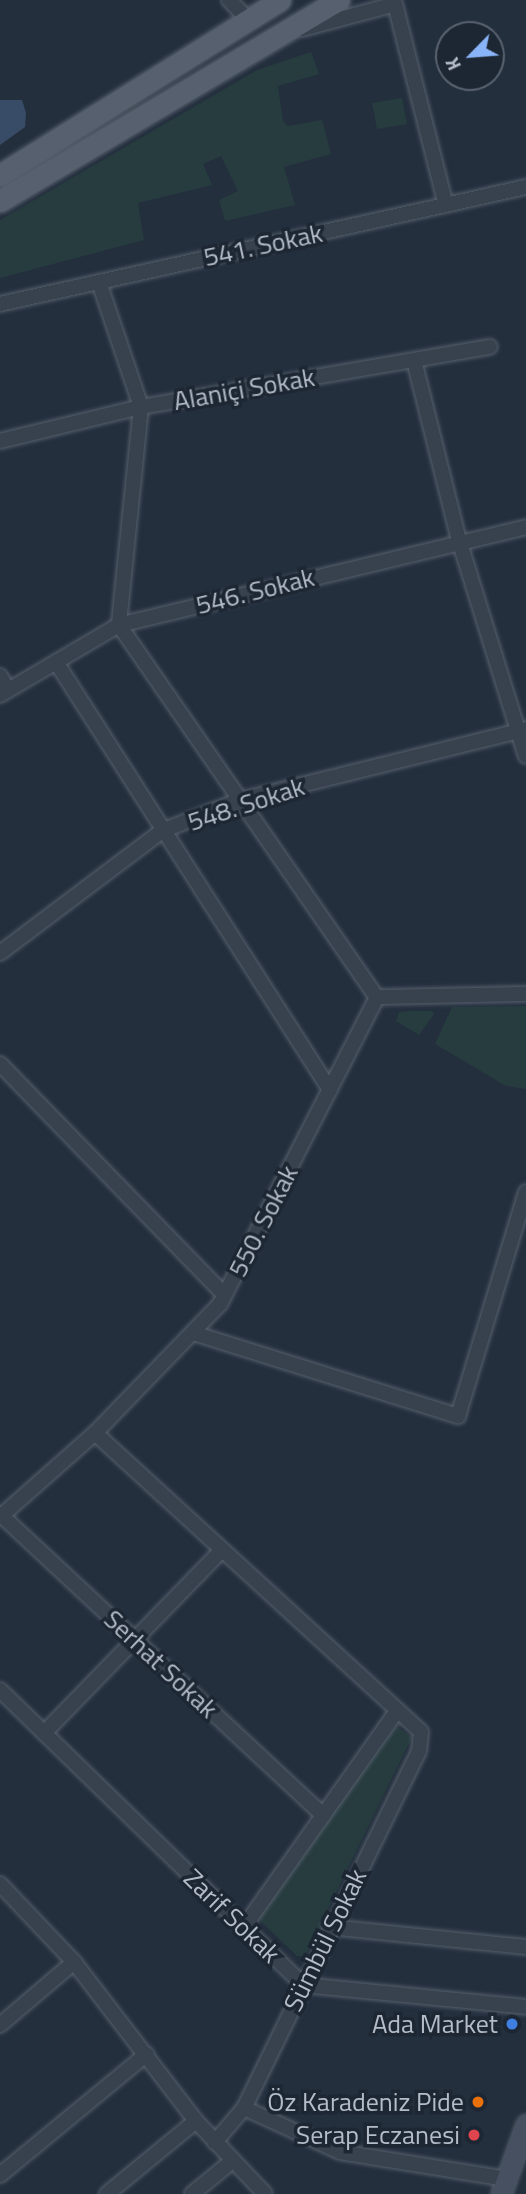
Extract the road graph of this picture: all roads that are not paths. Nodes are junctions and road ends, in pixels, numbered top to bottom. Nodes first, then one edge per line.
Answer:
1 (229, 0) edge
2 (280, 0) edge
3 (339, 0) edge
4 (248, 20) junction
5 (274, 36) junction
6 (0, 175) edge
7 (526, 187) edge
8 (0, 201) edge
9 (446, 205) junction
10 (99, 282) junction
11 (0, 304) edge
12 (490, 348) dead end
13 (414, 360) junction
14 (141, 407) junction
15 (0, 440) edge
16 (526, 527) edge
17 (458, 540) junction
18 (119, 625) junction
19 (56, 662) junction
20 (0, 676) edge
21 (4, 692) edge
22 (522, 729) edge
23 (526, 756) edge
24 (240, 800) junction
25 (162, 831) junction
26 (0, 953) edge
27 (526, 994) edge
28 (377, 997) junction
29 (0, 1064) edge
30 (330, 1090) junction
31 (526, 1192) edge
32 (225, 1295) junction
33 (193, 1333) junction
34 (95, 1433) junction
35 (0, 1515) edge
36 (222, 1550) junction
37 (135, 1640) junction
38 (0, 1690) edge
39 (397, 1711) junction
40 (44, 1733) junction
41 (323, 1815) junction
42 (0, 1884) edge
43 (244, 1927) junction
44 (329, 1927) junction
45 (526, 1947) edge
46 (74, 1962) junction
47 (303, 1985) junction
48 (526, 2007) edge
49 (0, 2025) edge
50 (147, 2054) junction
51 (244, 2108) junction
52 (196, 2121) junction
53 (526, 2124) edge
54 (215, 2142) junction
55 (231, 2162) junction
56 (0, 2175) edge
57 (504, 2187) edge
58 (107, 2194) edge
59 (192, 2194) edge
60 (265, 2194) edge

1 - 4 street
2 - 4 main road
3 - 5 main road
4 - 6 main road
5 - 8 main road
5 - 9 street
7 - 9 street, 541. Sokak
9 - 10 street, 541. Sokak
10 - 11 street, 541. Sokak
10 - 14 street
12 - 13 street, Alaniçi Sokak
13 - 14 street, Alaniçi Sokak
13 - 17 street
14 - 15 street, Alaniçi Sokak
14 - 18 street
16 - 17 street, 546. Sokak
17 - 18 street, 546. Sokak
17 - 22 street
18 - 19 street, 546. Sokak
18 - 24 street
19 - 21 street, 546. Sokak
19 - 25 street
20 - 21 street
22 - 23 street
22 - 24 street, 548. Sokak
24 - 25 street, 548. Sokak
24 - 28 street
25 - 26 street, 548. Sokak
25 - 30 street
27 - 28 street
28 - 30 street, 550. Sokak
29 - 32 street
30 - 32 street, 550. Sokak
31 - 33 street
32 - 33 street, 550. Sokak
33 - 34 street, 550. Sokak
34 - 35 street, 550. Sokak
34 - 36 street
35 - 37 street, Serhat Sokak
36 - 37 street
36 - 39 street
37 - 40 street
37 - 41 street, Serhat Sokak
38 - 40 street, Zarif Sokak
39 - 41 street
39 - 44 street, Sümbül Sokak
40 - 43 street, Zarif Sokak
41 - 43 street
42 - 46 street
43 - 47 street, Zarif Sokak
44 - 45 street
44 - 47 street, Sümbül Sokak
46 - 49 street
46 - 50 street
47 - 48 street, Zarif Sokak
47 - 51 street, Sümbül Sokak
50 - 52 street
50 - 56 street
51 - 54 street, Sümbül Sokak
51 - 57 street
52 - 54 street
52 - 58 street
53 - 57 main road
54 - 55 street
55 - 59 street
55 - 60 street

